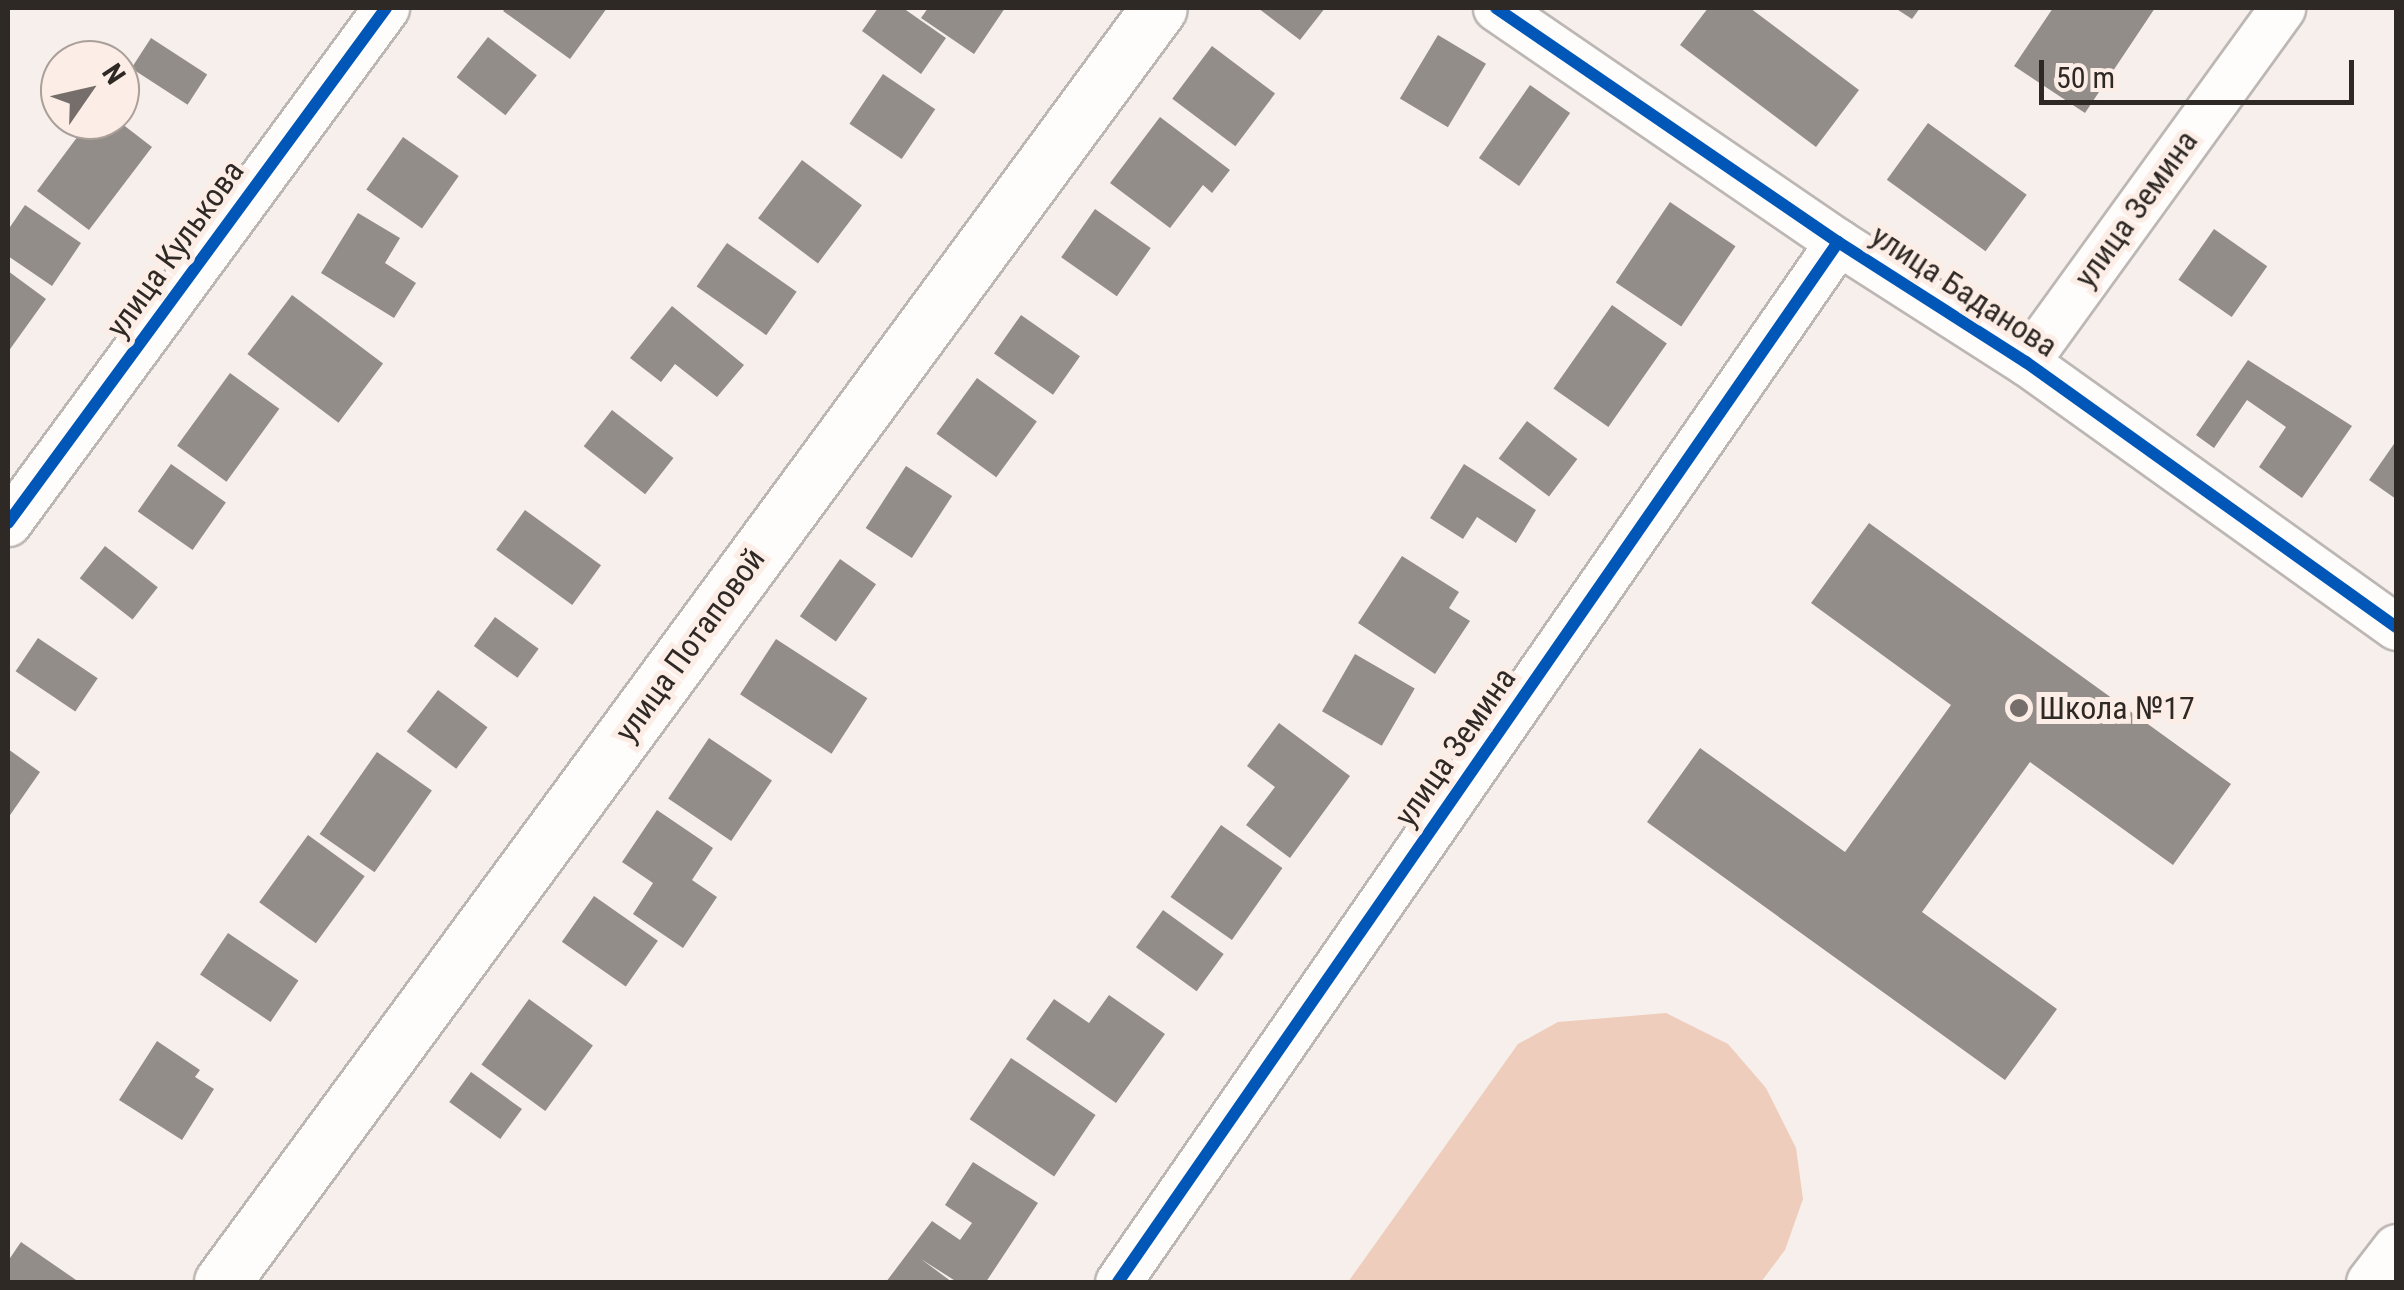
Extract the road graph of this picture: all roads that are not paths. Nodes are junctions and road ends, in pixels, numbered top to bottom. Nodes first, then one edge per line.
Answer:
1 (386, 8) edge
2 (1159, 8) edge
3 (1496, 8) edge
4 (2282, 8) edge
5 (1838, 242) junction
6 (2026, 362) junction
7 (8, 522) edge
8 (2396, 627) edge
9 (2396, 1247) edge
10 (222, 1282) edge
11 (1118, 1282) edge
12 (2369, 1282) edge

1 - 7 street, улица Кулькова
2 - 10 main road, улица Потаповой
3 - 5 street, улица Баданова
4 - 6 street, улица Земина
5 - 6 street, улица Баданова
5 - 11 street, улица Земина
6 - 8 street, улица Баданова
9 - 12 street

